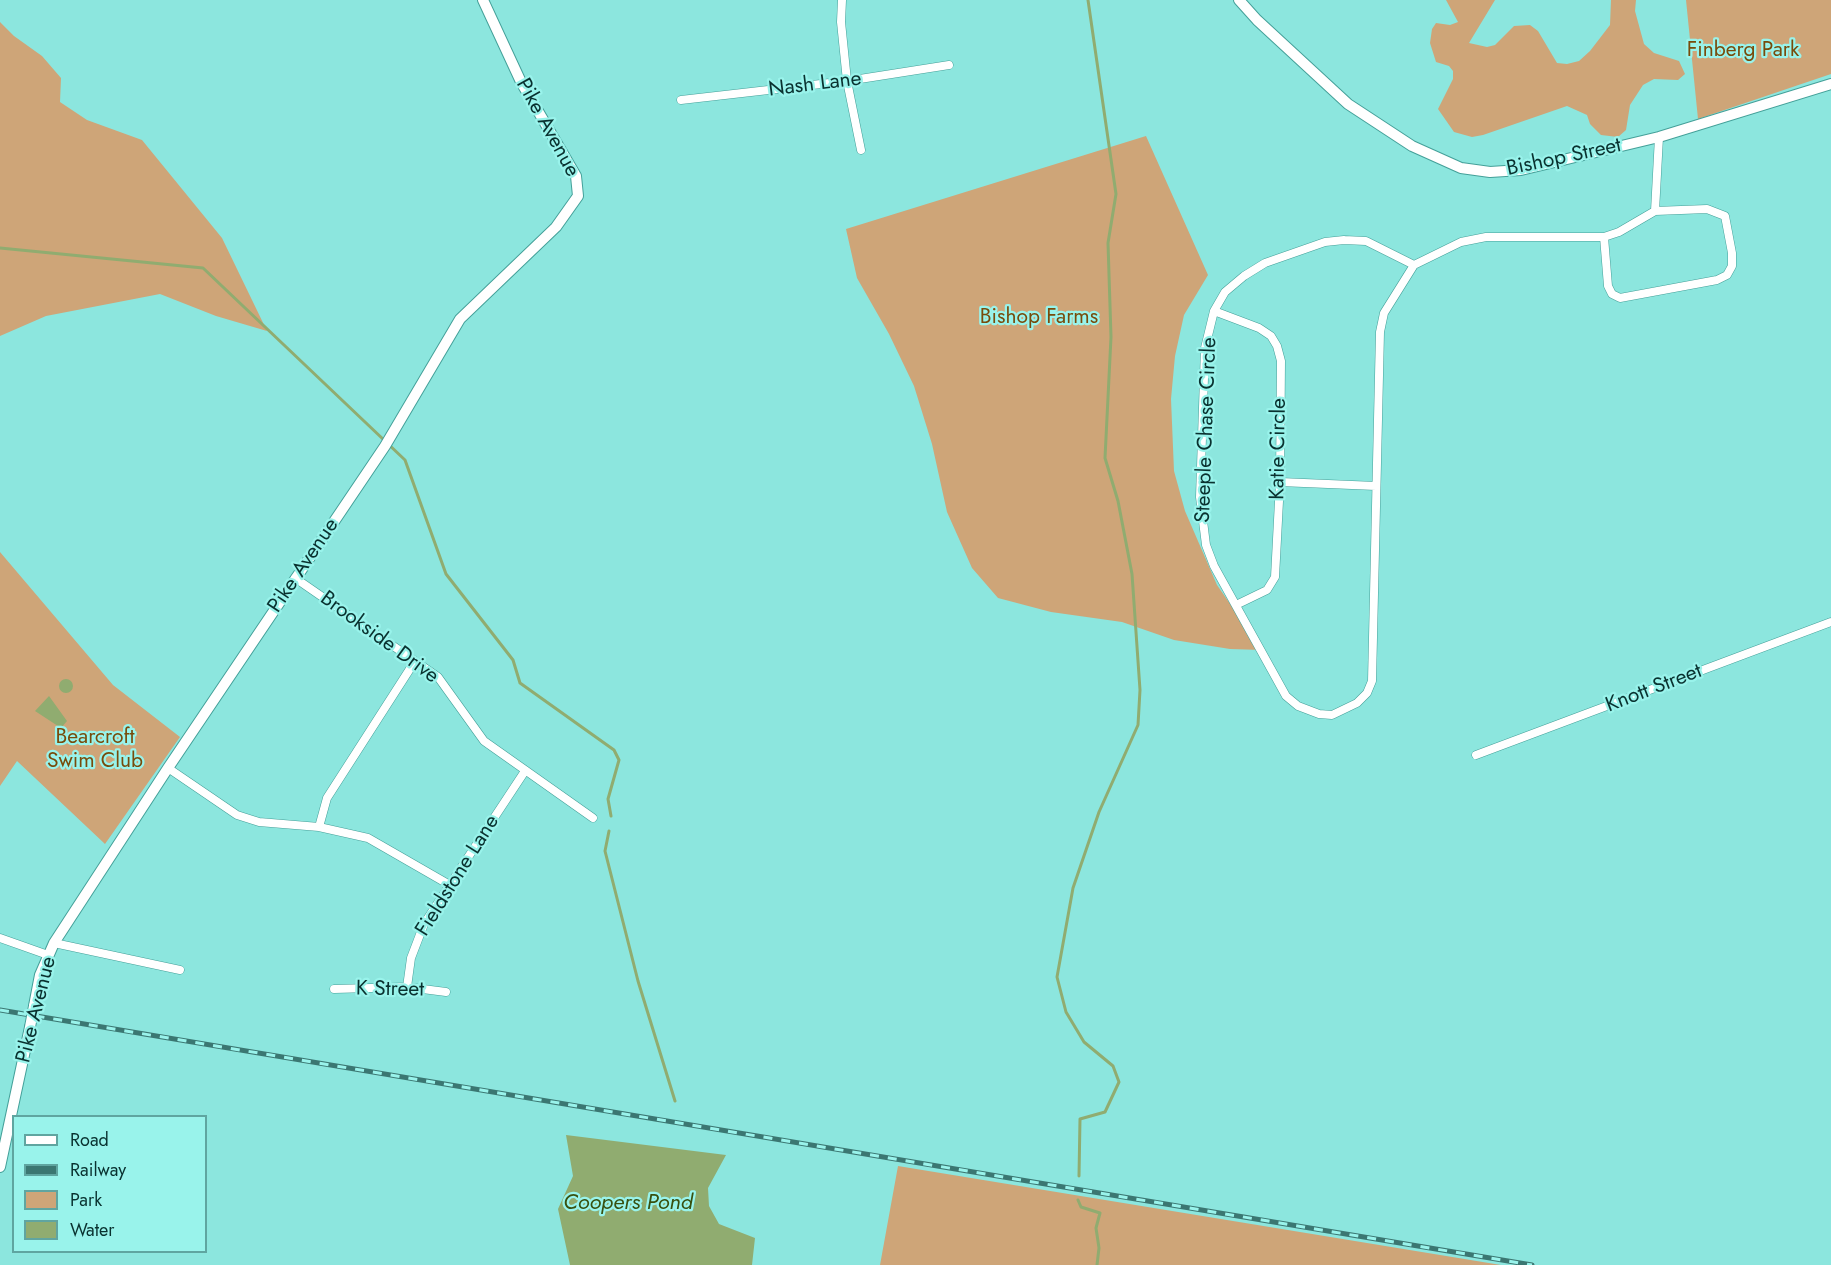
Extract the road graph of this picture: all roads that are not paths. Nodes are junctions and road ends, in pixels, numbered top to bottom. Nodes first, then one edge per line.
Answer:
1 (483, 0) edge
2 (842, 0) edge
3 (1239, 0) edge
4 (949, 65) dead end
5 (847, 81) junction
6 (1831, 84) edge
7 (681, 100) dead end
8 (1659, 137) junction
9 (861, 150) dead end
10 (1655, 211) junction
11 (1604, 237) junction
12 (1414, 265) junction
13 (1214, 311) junction
14 (1280, 482) junction
15 (1376, 486) junction
16 (295, 578) junction
17 (1236, 605) junction
18 (1831, 622) edge
19 (415, 662) junction
20 (1476, 755) dead end
21 (168, 768) junction
22 (525, 771) junction
23 (593, 818) dead end
24 (319, 827) junction
25 (448, 884) junction
26 (0, 938) edge
27 (54, 943) junction
28 (48, 955) junction
29 (180, 970) dead end
30 (407, 987) junction
31 (334, 989) dead end
32 (446, 992) dead end
33 (0, 1167) edge

1 - 16 street, Pike Avenue
2 - 5 street
3 - 8 street, Bishop Street
4 - 5 street, Nash Lane
5 - 7 street, Nash Lane
5 - 9 street
6 - 8 street, Bishop Street
8 - 10 street
10 - 11 street
10 - 11 street
11 - 12 street
12 - 13 street, Steeple Chase Circle
12 - 15 street, Steeple Chase Circle
13 - 14 street, Katie Circle
13 - 17 street, Steeple Chase Circle
14 - 15 street
14 - 17 street, Katie Circle
15 - 17 street, Steeple Chase Circle
16 - 19 street, Brookside Drive
16 - 21 street, Pike Avenue
18 - 20 street, Knott Street
19 - 22 street, Brookside Drive
19 - 24 street
21 - 24 street
21 - 27 street, Pike Avenue
22 - 23 street, Brookside Drive
22 - 25 street, Fieldstone Lane
24 - 25 street
25 - 30 street, Fieldstone Lane
26 - 28 street
27 - 28 street, Pike Avenue
27 - 29 street
28 - 33 street, Pike Avenue, bridge
30 - 31 street, K Street
30 - 32 street, K Street

